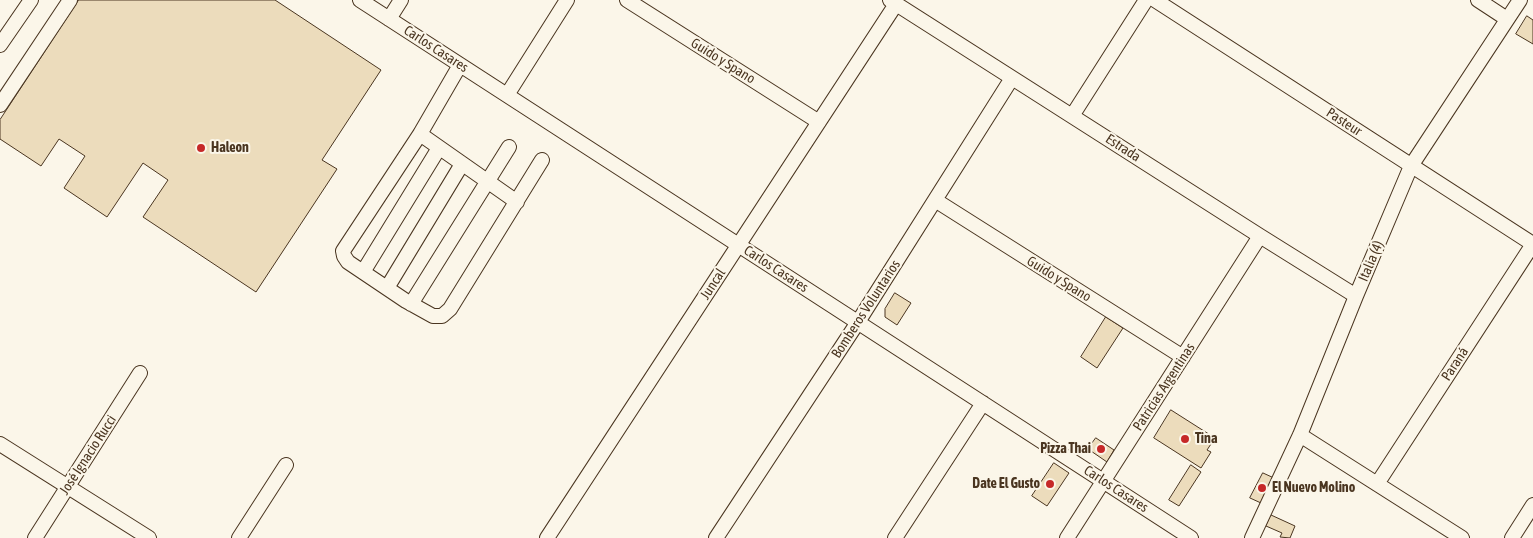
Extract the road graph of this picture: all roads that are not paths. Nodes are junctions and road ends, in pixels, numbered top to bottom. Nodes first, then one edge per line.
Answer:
1 (31, 0) edge
2 (70, 0) edge
3 (360, 0) edge
4 (401, 0) edge
5 (567, 0) edge
6 (627, 0) edge
7 (1146, 0) edge
8 (1478, 0) edge
9 (1520, 0) edge
10 (893, 2) edge
11 (1164, 3) edge
12 (389, 19) junction
13 (1507, 19) junction
14 (0, 46) edge
15 (460, 64) junction
16 (1012, 78) junction
17 (507, 95) junction
18 (0, 105) edge
19 (1072, 116) junction
20 (819, 122) junction
21 (420, 134) junction
22 (509, 147) dead end
23 (439, 148) junction
24 (542, 160) dead end
25 (462, 164) junction
26 (1411, 166) junction
27 (489, 182) junction
28 (934, 200) junction
29 (516, 202) junction
30 (1260, 236) junction
31 (1533, 244) edge
32 (739, 245) junction
33 (363, 272) junction
34 (387, 288) junction
35 (1356, 296) junction
36 (411, 304) junction
37 (858, 322) junction
38 (1183, 357) junction
39 (140, 373) dead end
40 (983, 403) junction
41 (1300, 435) junction
42 (0, 444) edge
43 (286, 465) dead end
44 (1104, 481) junction
45 (1378, 484) junction
46 (68, 486) junction
47 (1533, 505) edge
48 (35, 538) edge
49 (149, 538) edge
50 (239, 538) edge
51 (547, 538) edge
52 (716, 538) edge
53 (895, 538) edge
54 (1067, 538) edge
55 (1191, 538) edge
56 (1252, 538) edge
57 (1462, 538) edge
58 (1512, 538) edge

1 - 14 street
2 - 18 street
3 - 12 street, Carlos Casares
4 - 12 street
5 - 17 street
6 - 20 street, Guido y Spano
7 - 19 street
8 - 13 street
9 - 13 street, Italia (4)
10 - 16 street, Estrada
10 - 20 street, Juncal
11 - 26 street, Pasteur
12 - 15 street, Carlos Casares
13 - 26 street, Italia (4)
15 - 17 street, Carlos Casares
15 - 21 street
16 - 19 street, Estrada
16 - 28 street, Bomberos Voluntarios
17 - 32 street, Carlos Casares
19 - 30 street, Estrada
20 - 32 street, Juncal
21 - 23 street
21 - 33 street
22 - 27 street
23 - 25 street
23 - 33 street
24 - 29 street
25 - 27 street
25 - 34 street
26 - 31 street, Pasteur
26 - 35 street, Italia (4)
27 - 29 street
27 - 36 street
28 - 37 street, Bomberos Voluntarios
28 - 38 street, Guido y Spano
29 - 36 street
30 - 35 street, Estrada
30 - 38 street, Patricias Argentinas
31 - 45 street, Paraná
32 - 37 street, Carlos Casares
32 - 51 street, Juncal
33 - 34 street
34 - 36 street
35 - 41 street, Italia (4)
37 - 40 street, Carlos Casares
37 - 52 street, Bomberos Voluntarios
38 - 44 street, Patricias Argentinas
39 - 46 street, José Ignacio Rucci
40 - 44 street, Carlos Casares
40 - 53 street
41 - 45 street
41 - 56 street, Italia (4)
42 - 46 street
43 - 50 street
44 - 54 street, Patricias Argentinas
44 - 55 street, Carlos Casares
45 - 57 street
46 - 48 street, José Ignacio Rucci
46 - 49 street
47 - 58 street

